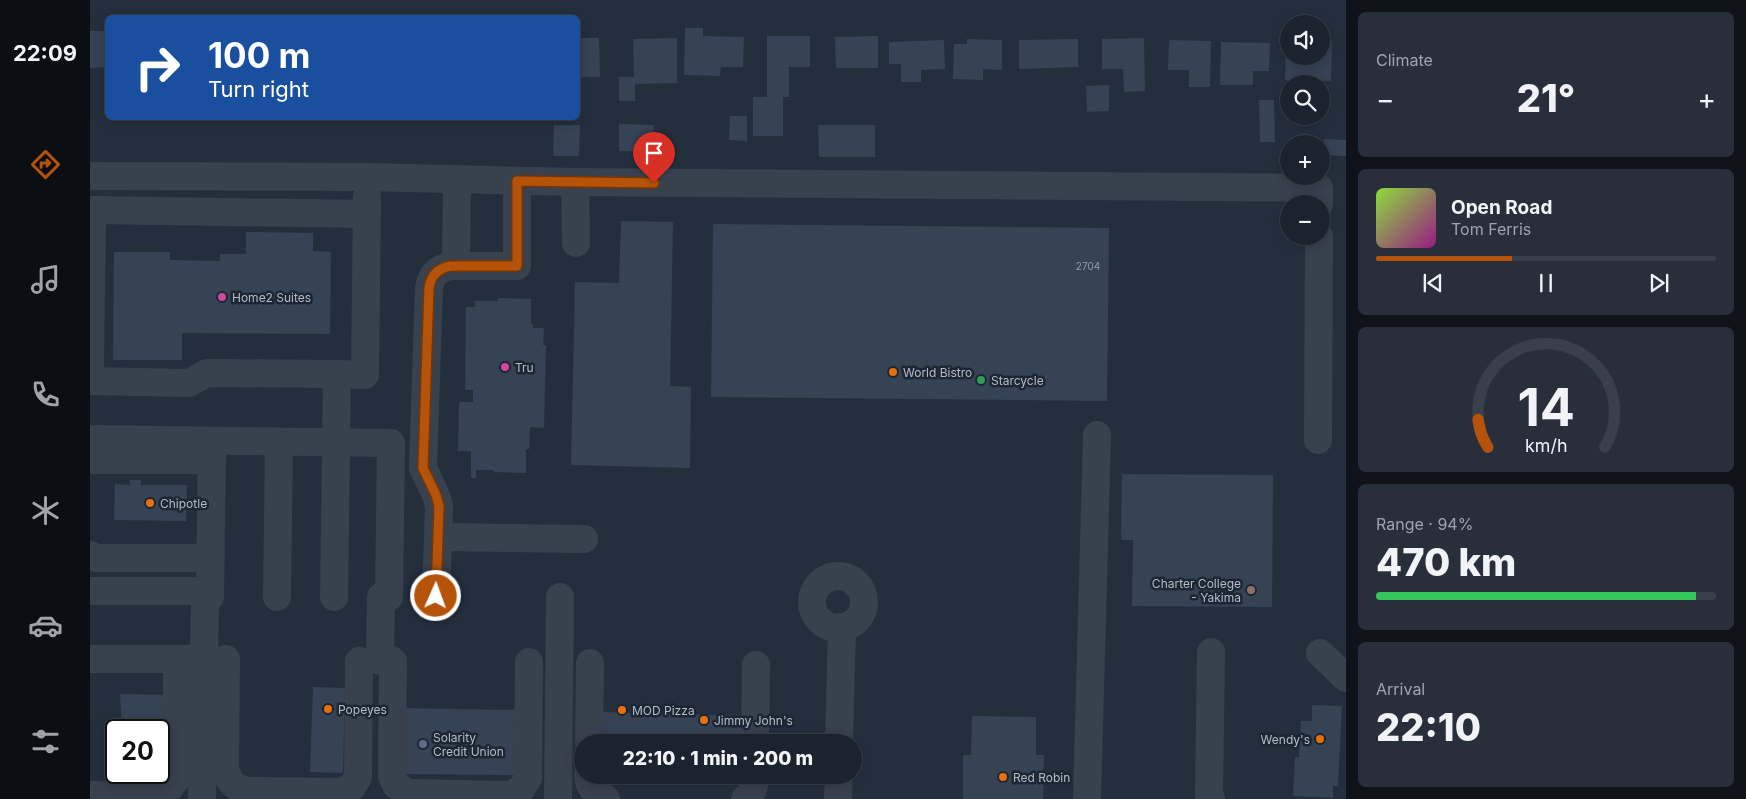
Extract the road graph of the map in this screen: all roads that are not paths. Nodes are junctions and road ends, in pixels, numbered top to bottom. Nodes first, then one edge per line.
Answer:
1 (90, 176) edge
2 (367, 177) junction
3 (457, 179) junction
4 (517, 181) junction
5 (575, 182) junction
6 (1319, 195) edge
7 (367, 214) junction
8 (576, 243) dead end
9 (1319, 245) edge
10 (456, 266) junction
11 (90, 363) edge
12 (336, 374) junction
13 (90, 381) edge
14 (1097, 435) dead end
15 (90, 439) edge
16 (1318, 440) dead end
17 (279, 442) junction
18 (336, 442) junction
19 (391, 443) junction
20 (424, 443) junction
21 (212, 450) junction
22 (90, 460) edge
23 (438, 537) junction
24 (584, 538) dead end
25 (90, 555) edge
26 (211, 558) junction
27 (90, 591) edge
28 (210, 596) dead end
29 (277, 596) dead end
30 (334, 596) dead end
31 (436, 596) dead end
32 (560, 597) dead end
33 (842, 627) dead end
34 (1211, 652) dead end
35 (1320, 654) dead end
36 (90, 659) edge
37 (177, 659) junction
38 (215, 659) junction
39 (377, 661) junction
40 (529, 662) dead end
41 (590, 663) dead end
42 (756, 665) dead end
43 (1346, 678) edge
44 (589, 734) edge
45 (755, 734) edge
46 (839, 734) edge
47 (590, 784) edge
48 (754, 784) edge
49 (839, 784) edge
50 (90, 795) edge
51 (202, 799) edge
52 (558, 799) edge
53 (606, 799) edge
54 (744, 799) edge
55 (838, 799) edge
56 (1087, 799) edge
57 (1211, 799) edge

1 - 2 lane
2 - 3 lane
2 - 7 lane
3 - 4 lane
3 - 10 lane
4 - 5 lane
4 - 10 lane
5 - 6 lane
5 - 8 lane
7 - 11 lane
7 - 12 lane
9 - 16 lane
10 - 20 lane
12 - 13 lane
12 - 18 lane
14 - 56 lane
15 - 21 lane
17 - 18 lane
17 - 21 lane
17 - 29 lane
18 - 19 lane
18 - 30 lane
19 - 20 lane
19 - 39 lane
20 - 23 lane
21 - 22 lane
21 - 26 lane
23 - 24 lane
23 - 31 lane
25 - 26 lane
26 - 28 lane
27 - 38 lane
32 - 52 lane
33 - 46 lane
34 - 57 lane
35 - 43 lane
36 - 37 lane
37 - 38 lane
37 - 50 lane
38 - 39 lane
38 - 51 lane
39 - 40 lane
41 - 44 lane
42 - 45 lane
47 - 53 lane
48 - 54 lane
49 - 55 lane

